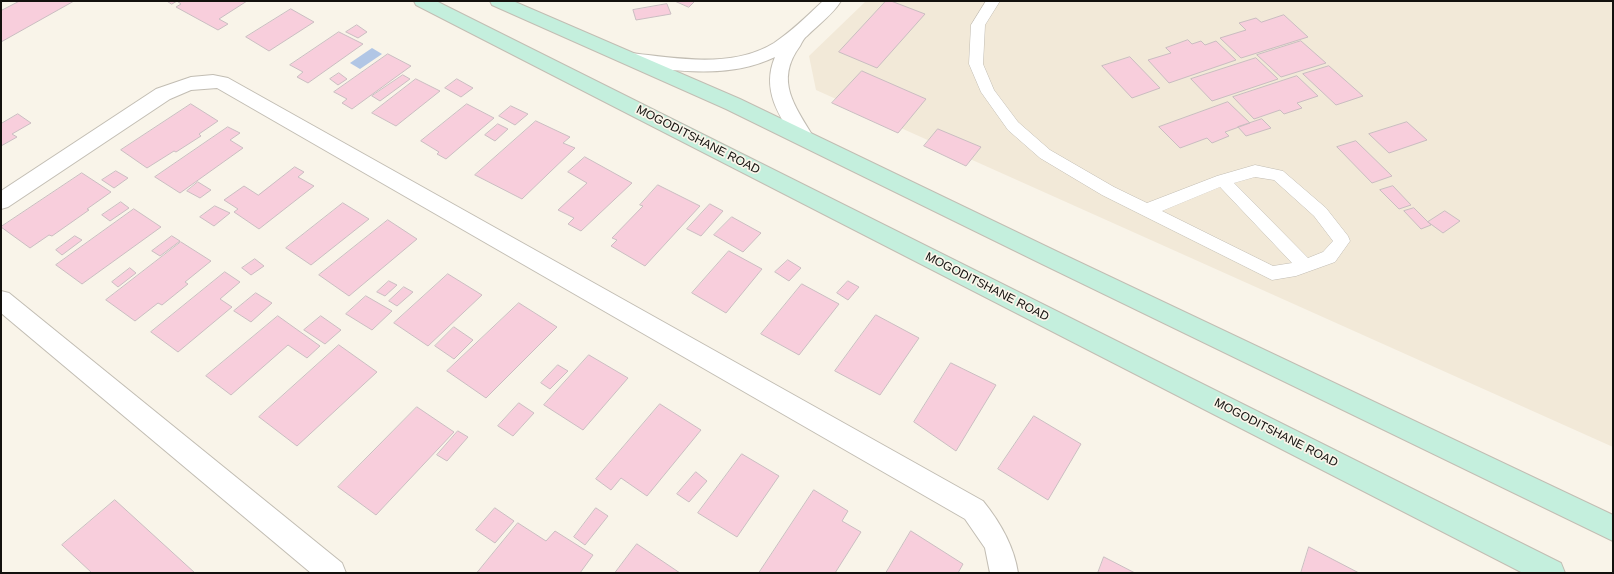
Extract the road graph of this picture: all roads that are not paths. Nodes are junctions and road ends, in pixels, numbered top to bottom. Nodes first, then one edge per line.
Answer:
1 (422, 1) edge
2 (498, 1) edge
3 (833, 1) edge
4 (993, 1) edge
5 (799, 33) junction
6 (630, 59) junction
7 (804, 138) junction
8 (1222, 180) junction
9 (1, 201) edge
10 (1147, 210) junction
11 (1305, 266) junction
12 (1, 300) edge
13 (1613, 528) edge
14 (332, 573) edge
15 (1004, 573) edge
16 (1551, 573) edge

1 - 16 main road, MOGODITSHANE ROAD
2 - 6 main road
3 - 5 street
4 - 10 lane
5 - 6 street
5 - 7 street
6 - 7 main road
7 - 13 main road
8 - 10 lane
8 - 11 lane
8 - 11 lane
9 - 15 street
10 - 11 lane
12 - 14 street

